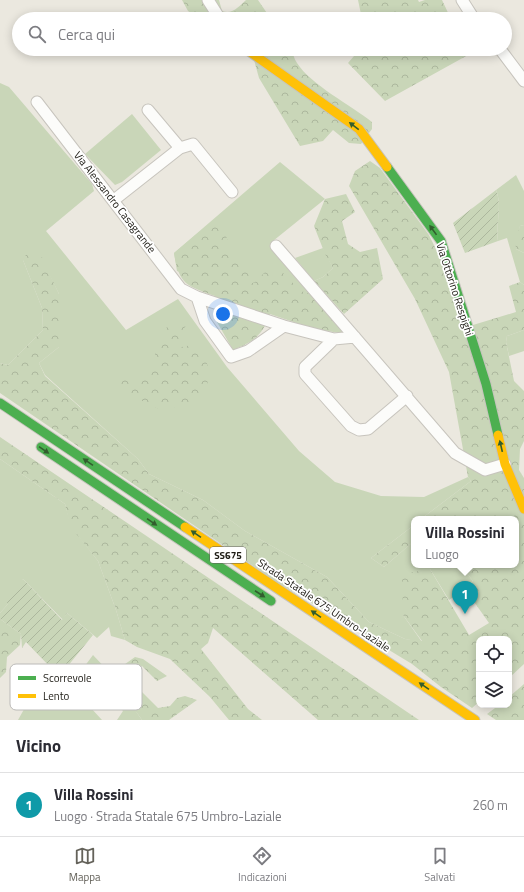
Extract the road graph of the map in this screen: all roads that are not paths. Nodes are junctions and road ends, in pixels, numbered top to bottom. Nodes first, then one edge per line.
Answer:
1 (208, 0) edge
2 (462, 0) edge
3 (216, 12) edge
4 (470, 12) edge
5 (256, 56) edge
6 (505, 56) edge
7 (524, 81) edge
8 (37, 102) dead end
9 (148, 110) dead end
10 (180, 148) junction
11 (232, 192) dead end
12 (114, 200) junction
13 (276, 246) dead end
14 (197, 297) junction
15 (284, 326) junction
16 (355, 337) junction
17 (334, 339) junction
18 (407, 396) junction
19 (0, 403) edge
20 (32, 442) dead end
21 (505, 464) junction
22 (524, 509) edge
23 (278, 606) dead end
24 (475, 720) edge

1 - 3 street
2 - 4 street
21 -> 5 main road, Via Ottorino Respighi
6 - 7 street
8 - 12 street, Via Alessandro Casagrande
9 - 10 street
10 - 11 street
10 - 12 street
12 - 14 street, Via Alessandro Casagrande
13 - 16 street
14 - 15 street, Via Alessandro Casagrande
14 - 15 street
15 - 17 street, Via Alessandro Casagrande
16 - 17 street, Via Alessandro Casagrande
16 - 18 street
17 - 18 street
18 - 21 street
24 -> 19 main road, Strada Statale 675 Umbro-Laziale / SS675
20 -> 23 main road, SS675
21 - 22 main road, Via Ottorino Respighi

